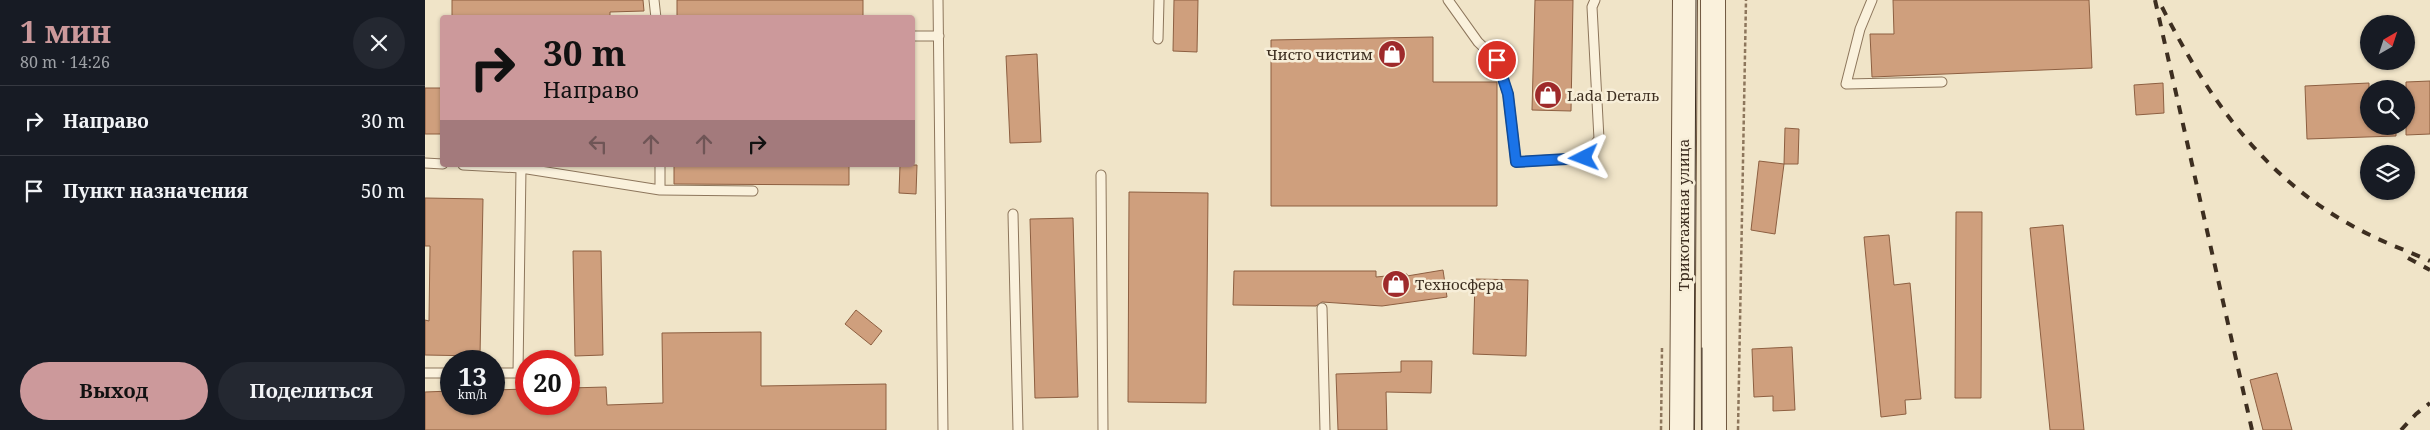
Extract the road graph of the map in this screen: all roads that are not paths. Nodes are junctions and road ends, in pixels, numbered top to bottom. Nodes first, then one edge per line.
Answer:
1 (654, 0) edge
2 (938, 0) edge
3 (1159, 0) edge
4 (1448, 0) edge
5 (1595, 0) edge
6 (1685, 0) edge
7 (1713, 0) edge
8 (1872, 0) edge
9 (656, 15) edge
10 (915, 36) edge
11 (939, 36) junction
12 (1158, 39) dead end
13 (1942, 82) dead end
14 (425, 163) edge
15 (440, 164) edge
16 (502, 167) edge
17 (660, 167) edge
18 (521, 168) junction
19 (1101, 175) dead end
20 (660, 190) junction
21 (753, 191) dead end
22 (1013, 214) dead end
23 (1321, 308) dead end
24 (425, 373) edge
25 (440, 373) edge
26 (505, 373) edge
27 (943, 430) edge
28 (1018, 430) edge
29 (1103, 430) edge
30 (1325, 430) edge
31 (1682, 430) edge
32 (1714, 430) edge

1 - 9 lane
2 - 11 lane
3 - 12 lane
4 - 5 lane
6 - 31 main road, Трикотажная улица
7 - 32 main road, Трикотажная улица
8 - 13 lane
10 - 11 lane
11 - 27 lane
14 - 15 lane
16 - 18 lane
17 - 20 lane
18 - 20 lane
18 - 26 lane
19 - 29 lane
20 - 21 lane
22 - 28 lane
23 - 30 lane
24 - 25 lane

